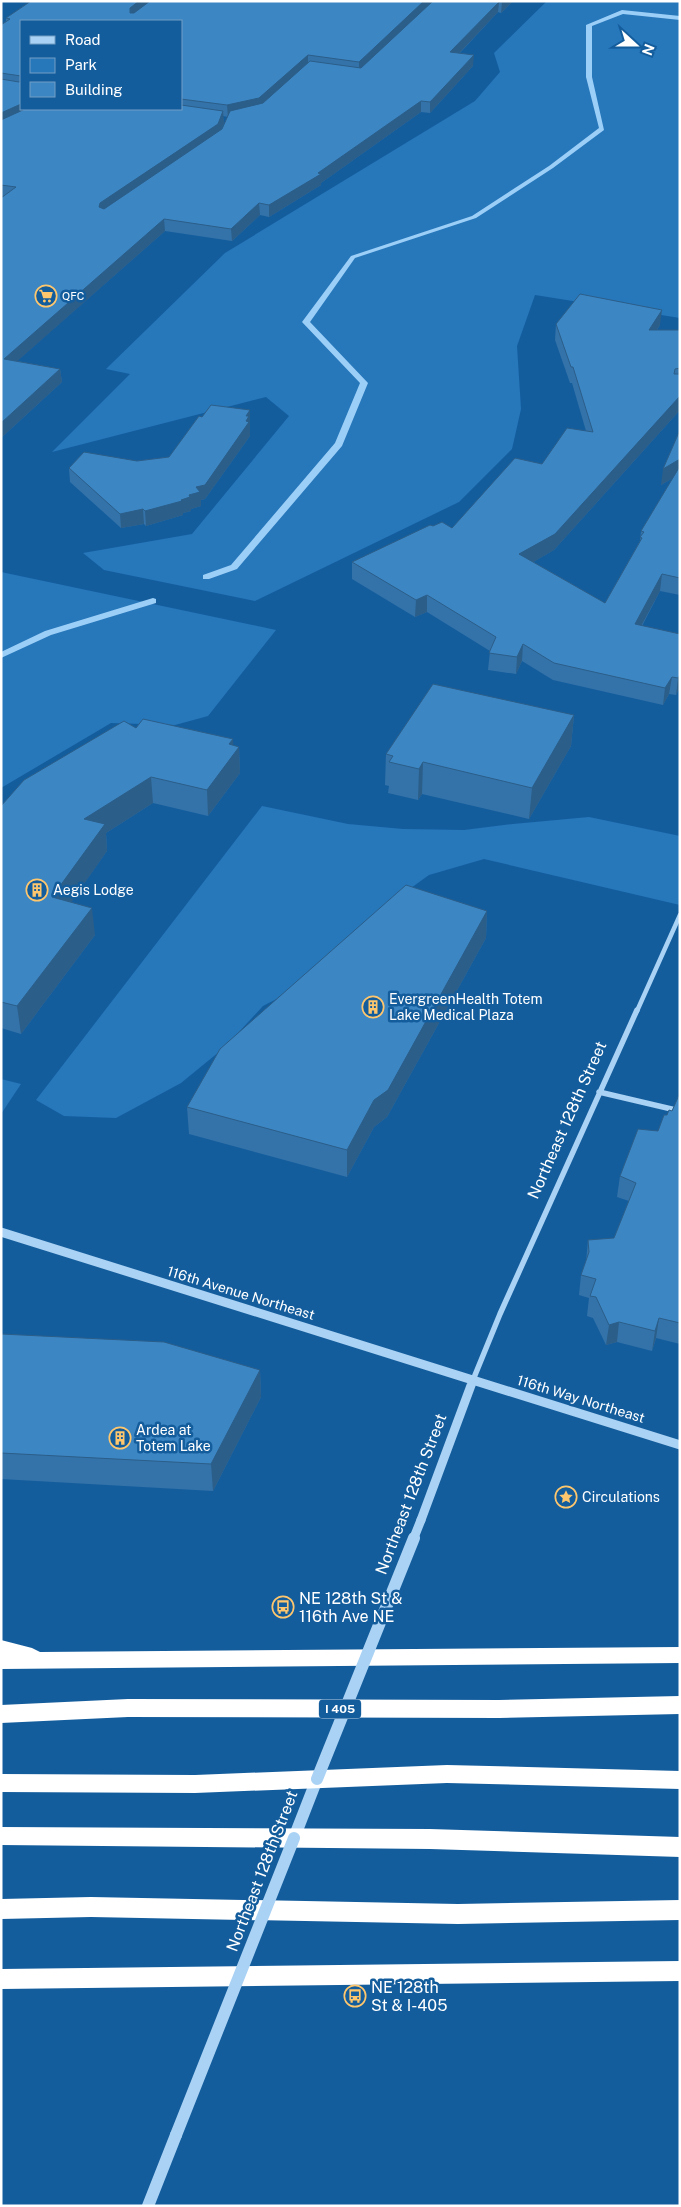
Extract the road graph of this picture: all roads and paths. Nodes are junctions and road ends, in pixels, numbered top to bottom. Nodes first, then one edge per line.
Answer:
1 (680, 914) edge
2 (599, 1092) junction
3 (680, 1111) edge
4 (1, 1232) edge
5 (474, 1380) junction
6 (680, 1445) edge
7 (421, 1520) joint
8 (1, 1648) edge
9 (680, 1655) edge
10 (1, 1661) edge
11 (53, 1661) junction
12 (680, 1705) edge
13 (1, 1714) edge
14 (317, 1779) junction
15 (680, 1780) edge
16 (1, 1783) edge
17 (1, 1836) edge
18 (294, 1838) junction
19 (680, 1847) edge
20 (1, 1909) edge
21 (680, 1910) edge
22 (680, 1971) edge
23 (1, 1979) edge
24 (176, 2135) joint
25 (148, 2206) edge

1 - 2 street, Northeast 128th Street
2 - 3 street
2 - 5 street, Northeast 128th Street
4 - 5 street, 116th Avenue Northeast
5 - 6 street, 116th Way Northeast
5 - 7 street, Northeast 128th Street
7 - 14 street, Northeast 128th Street, bridge
8 - 11 highway
9 - 11 highway
10 - 11 highway
12 - 13 highway, I 405
14 - 15 highway
14 - 16 highway
14 - 18 street, Northeast 128th Street
17 - 18 highway
18 - 19 highway
18 - 24 street, Northeast 128th Street, bridge
20 - 21 highway
22 - 23 highway
24 - 25 street, Northeast 128th Street

